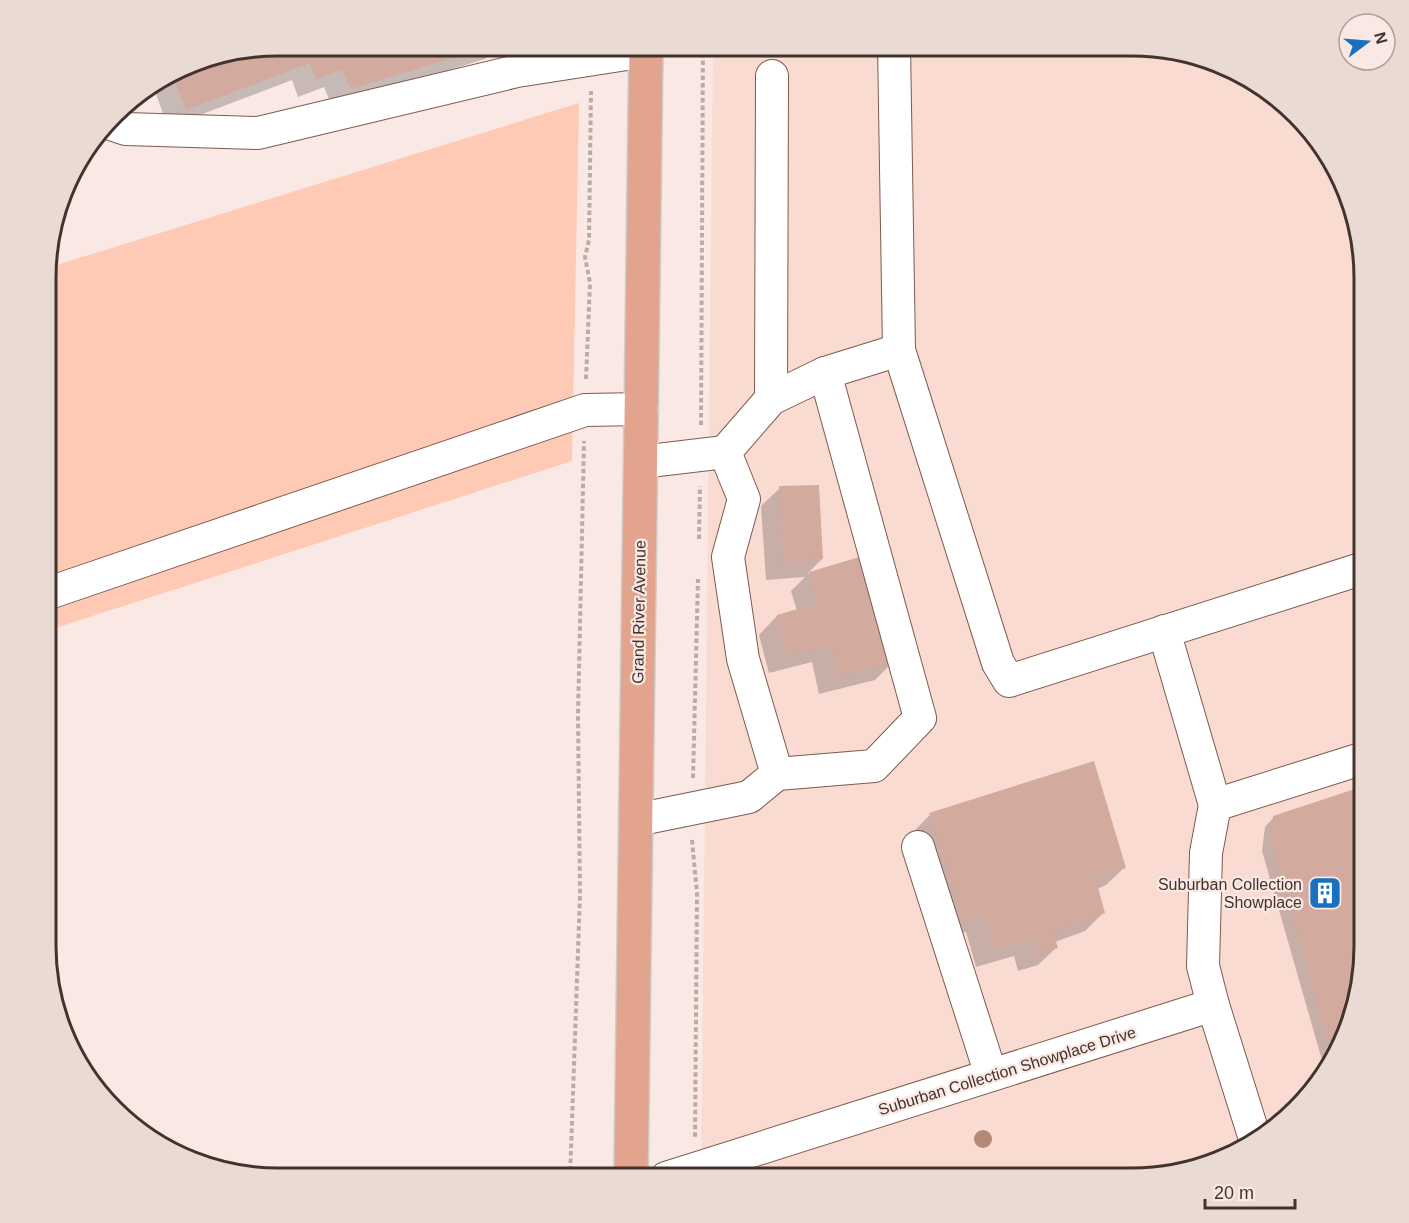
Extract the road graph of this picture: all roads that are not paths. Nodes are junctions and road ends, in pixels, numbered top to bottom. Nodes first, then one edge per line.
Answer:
1 (606, 56) edge
2 (646, 56) edge
3 (894, 56) edge
4 (772, 76) dead end
5 (116, 126) edge
6 (899, 350) junction
7 (825, 373) junction
8 (771, 399) junction
9 (642, 409) junction
10 (713, 454) junction
11 (641, 462) junction
12 (1354, 571) edge
13 (56, 591) edge
14 (1164, 631) junction
15 (1354, 761) edge
16 (777, 774) junction
17 (1215, 805) junction
18 (636, 820) junction
19 (918, 848) dead end
20 (1213, 1005) junction
21 (991, 1076) junction
22 (1253, 1131) edge
23 (630, 1168) edge
24 (697, 1168) edge

1 - 5 lane
2 - 9 main road, Grand River Avenue
3 - 6 lane
4 - 8 lane
6 - 7 lane
6 - 14 lane
7 - 8 lane
7 - 16 lane
8 - 10 lane
9 - 11 main road, Grand River Avenue
9 - 13 lane
10 - 11 lane
10 - 16 lane
11 - 18 main road, Grand River Avenue
12 - 14 lane
14 - 17 lane
15 - 17 lane
16 - 18 lane
17 - 20 lane
18 - 23 main road, Grand River Avenue
19 - 21 lane
20 - 21 lane, Suburban Collection Showplace Drive
20 - 22 lane
21 - 24 lane, Suburban Collection Showplace Drive

